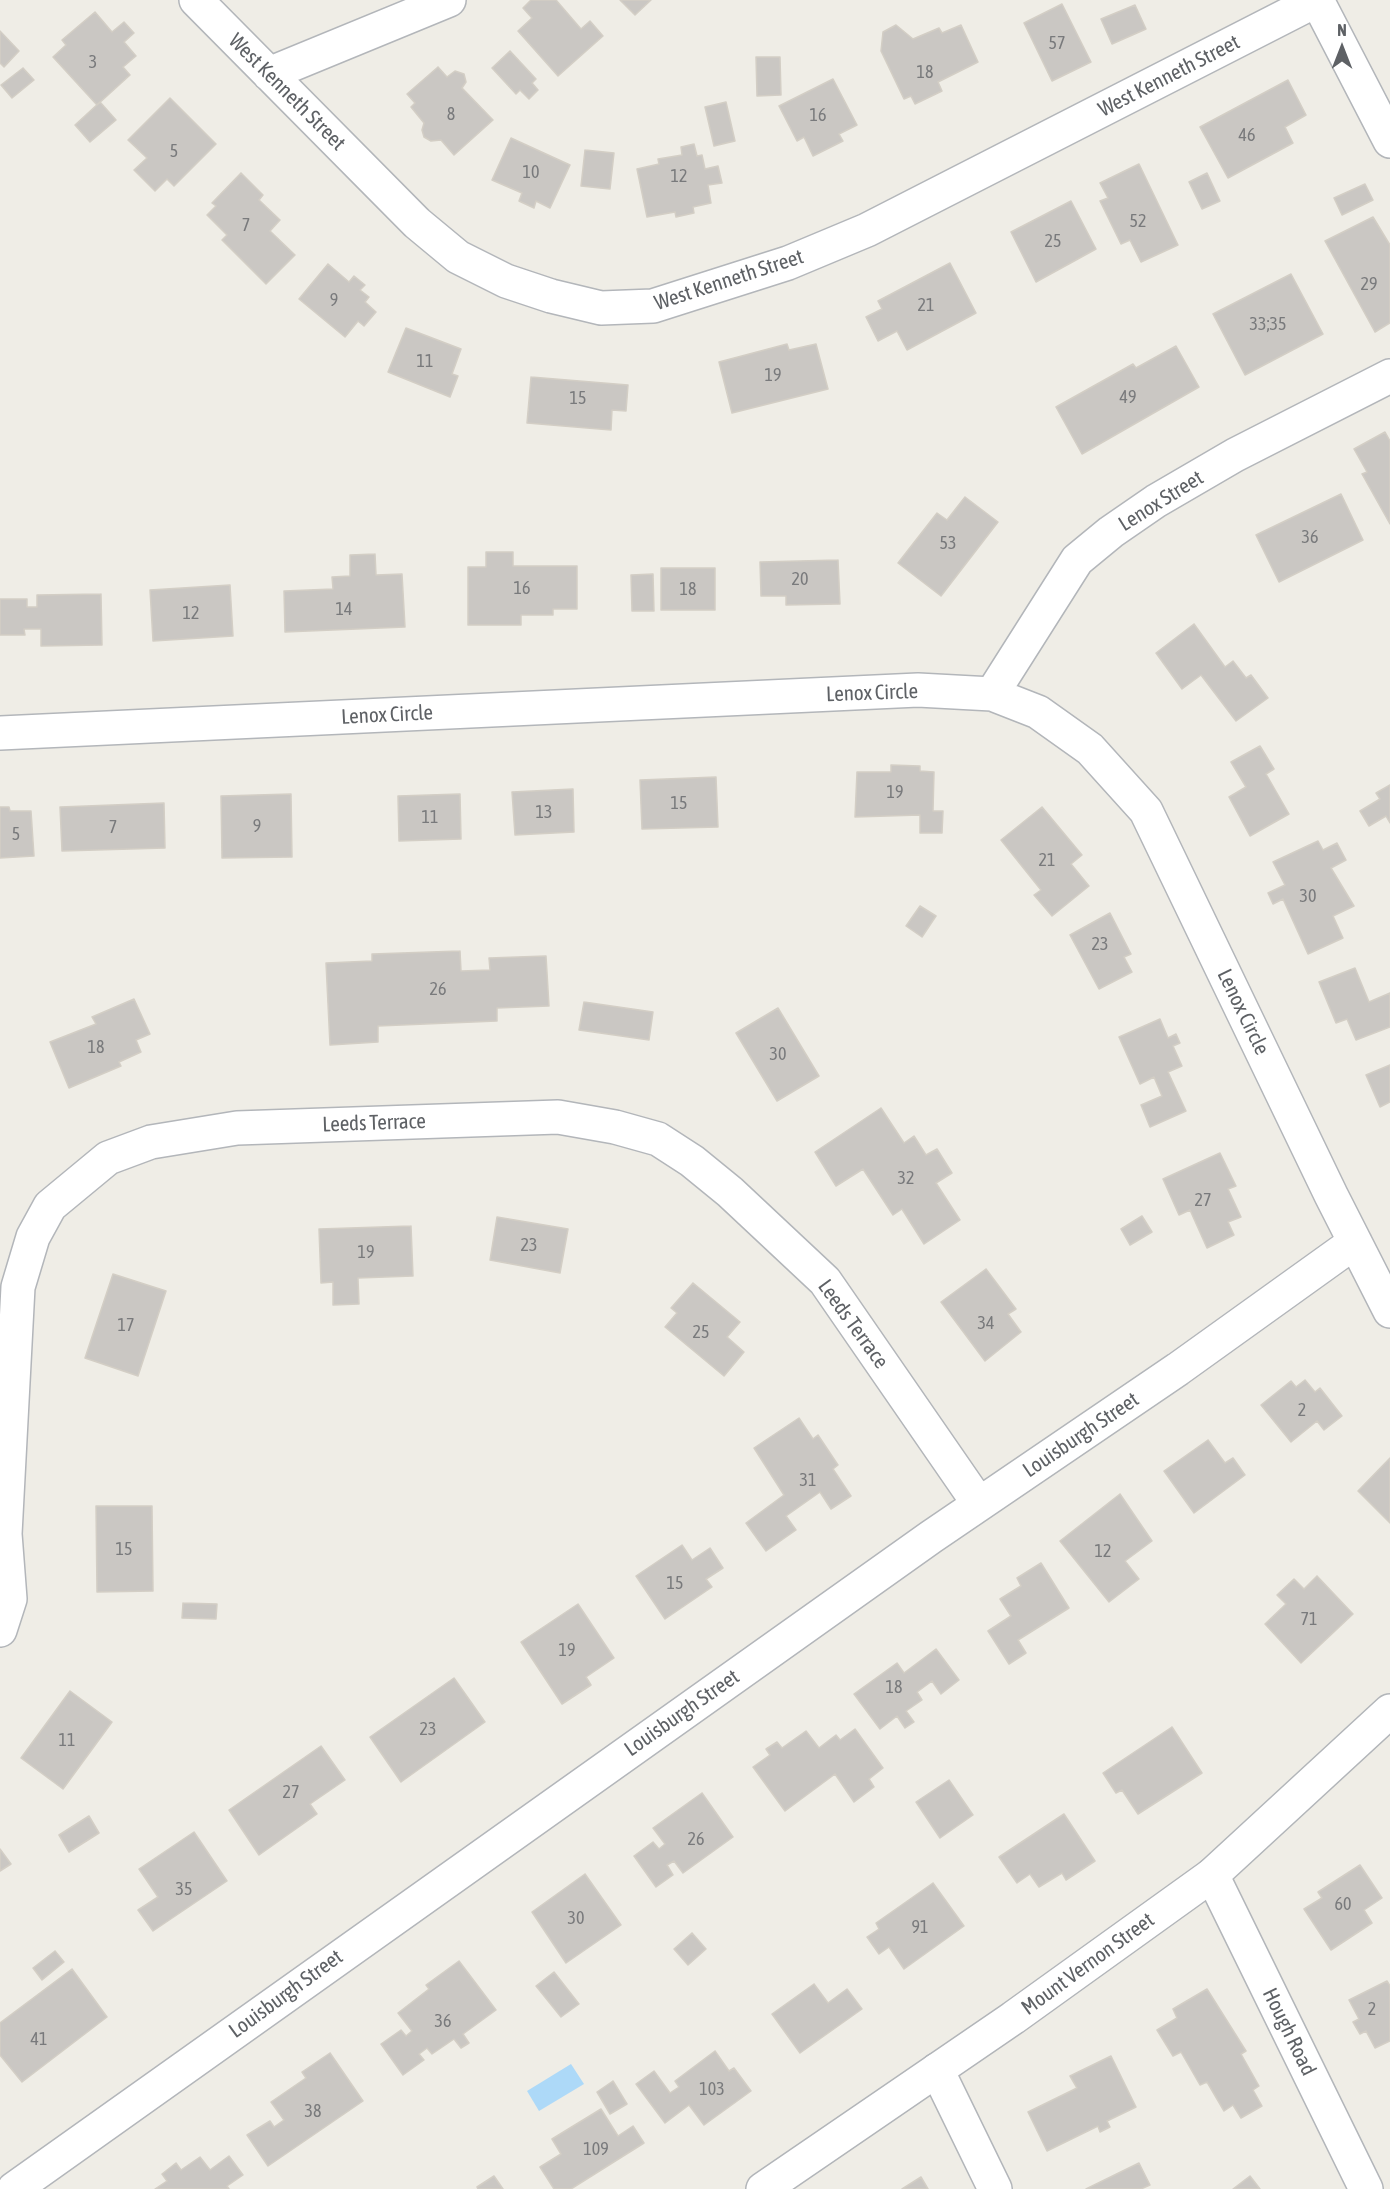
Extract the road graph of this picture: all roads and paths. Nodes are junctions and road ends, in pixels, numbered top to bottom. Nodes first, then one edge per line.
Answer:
1 (196, 0) edge
2 (449, 0) edge
3 (1317, 0) edge
4 (269, 74) junction
5 (1390, 141) edge
6 (1390, 376) edge
7 (992, 693) junction
8 (0, 733) edge
9 (1354, 1242) junction
10 (1390, 1311) edge
11 (979, 1504) junction
12 (0, 1630) edge
13 (1390, 1711) edge
14 (1212, 1875) junction
15 (937, 2070) junction
16 (14, 2189) edge
17 (763, 2189) edge
18 (995, 2189) edge
19 (1366, 2189) edge

1 - 4 street, West Kenneth Street
2 - 4 street
3 - 4 street, West Kenneth Street
3 - 5 street
6 - 7 street, Lenox Street
7 - 8 street, Lenox Circle
7 - 9 street, Lenox Circle
9 - 10 street, Lenox Circle
9 - 11 street, Louisburgh Street
11 - 12 street, Leeds Terrace
11 - 16 street, Louisburgh Street
13 - 14 street, Mount Vernon Street
14 - 15 street, Mount Vernon Street
14 - 19 street, Hough Road
15 - 17 street, Mount Vernon Street
15 - 18 street

